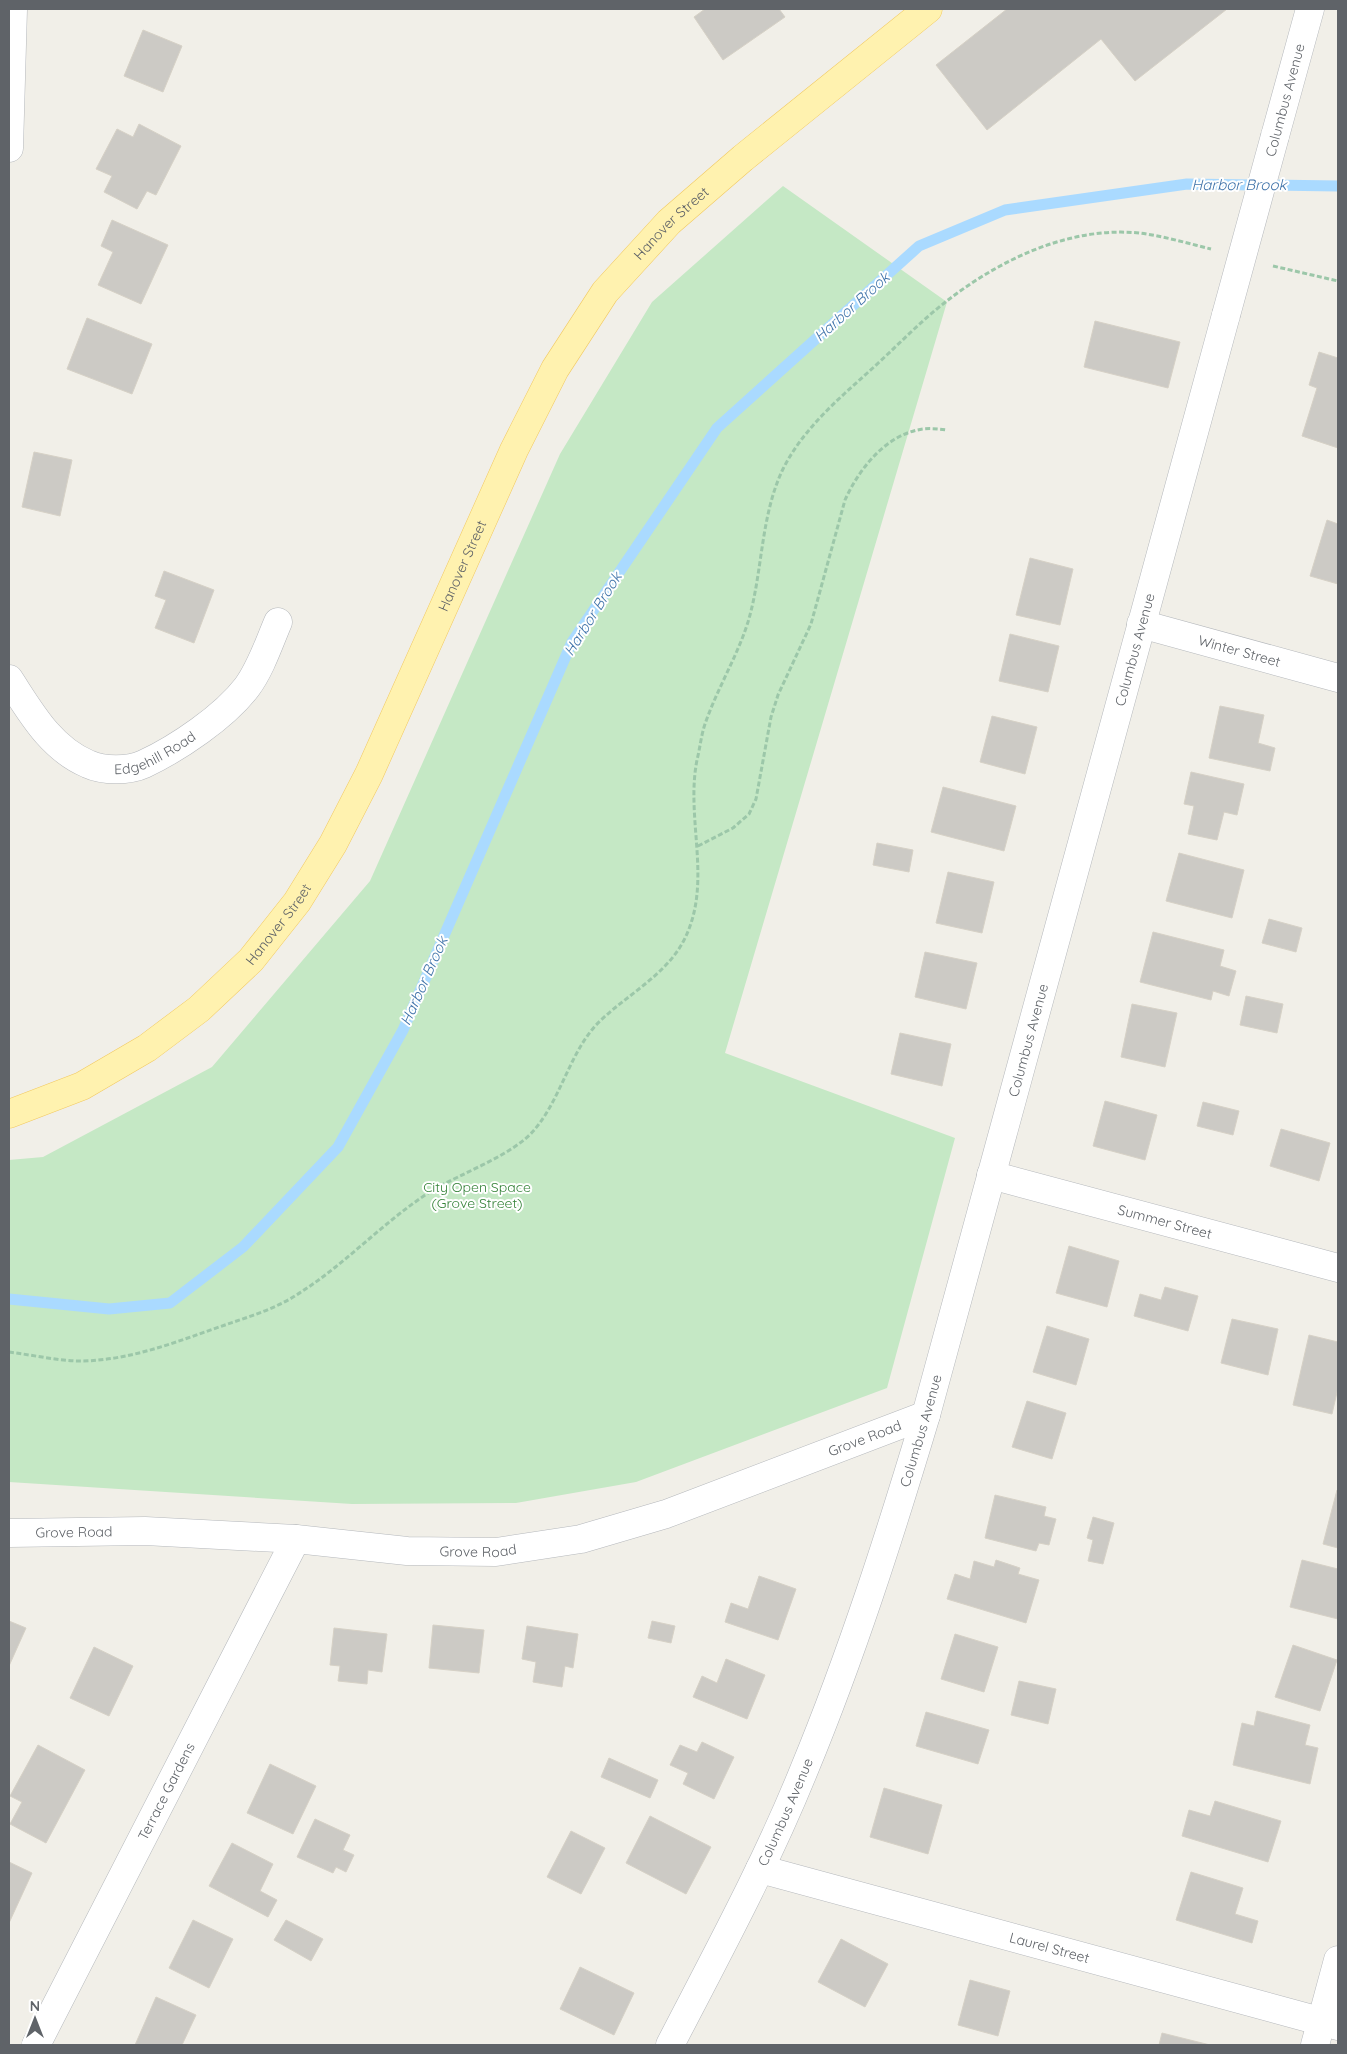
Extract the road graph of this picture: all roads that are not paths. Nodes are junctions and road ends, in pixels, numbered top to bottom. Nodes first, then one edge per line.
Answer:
1 (13, 9) edge
2 (1310, 9) edge
3 (915, 13) edge
4 (9, 148) edge
5 (278, 622) dead end
6 (1141, 624) junction
7 (1338, 678) edge
8 (9, 679) edge
9 (9, 1114) edge
10 (991, 1175) junction
11 (1338, 1268) edge
12 (926, 1416) junction
13 (9, 1533) edge
14 (296, 1539) junction
15 (760, 1869) junction
16 (1338, 1960) edge
17 (1325, 2031) edge
18 (36, 2045) edge
19 (670, 2045) edge

1 - 4 street
2 - 6 street, Columbus Avenue, bridge
3 - 9 main road, Hanover Street
5 - 8 street, Edgehill Road
6 - 7 street, Winter Street
6 - 10 street, Columbus Avenue
10 - 11 street, Summer Street
10 - 12 street, Columbus Avenue
12 - 14 street, Grove Road
12 - 15 street, Columbus Avenue
13 - 14 street, Grove Road
14 - 18 street, Terrace Gardens
15 - 17 street, Laurel Street
15 - 19 street, Columbus Avenue
16 - 17 street

